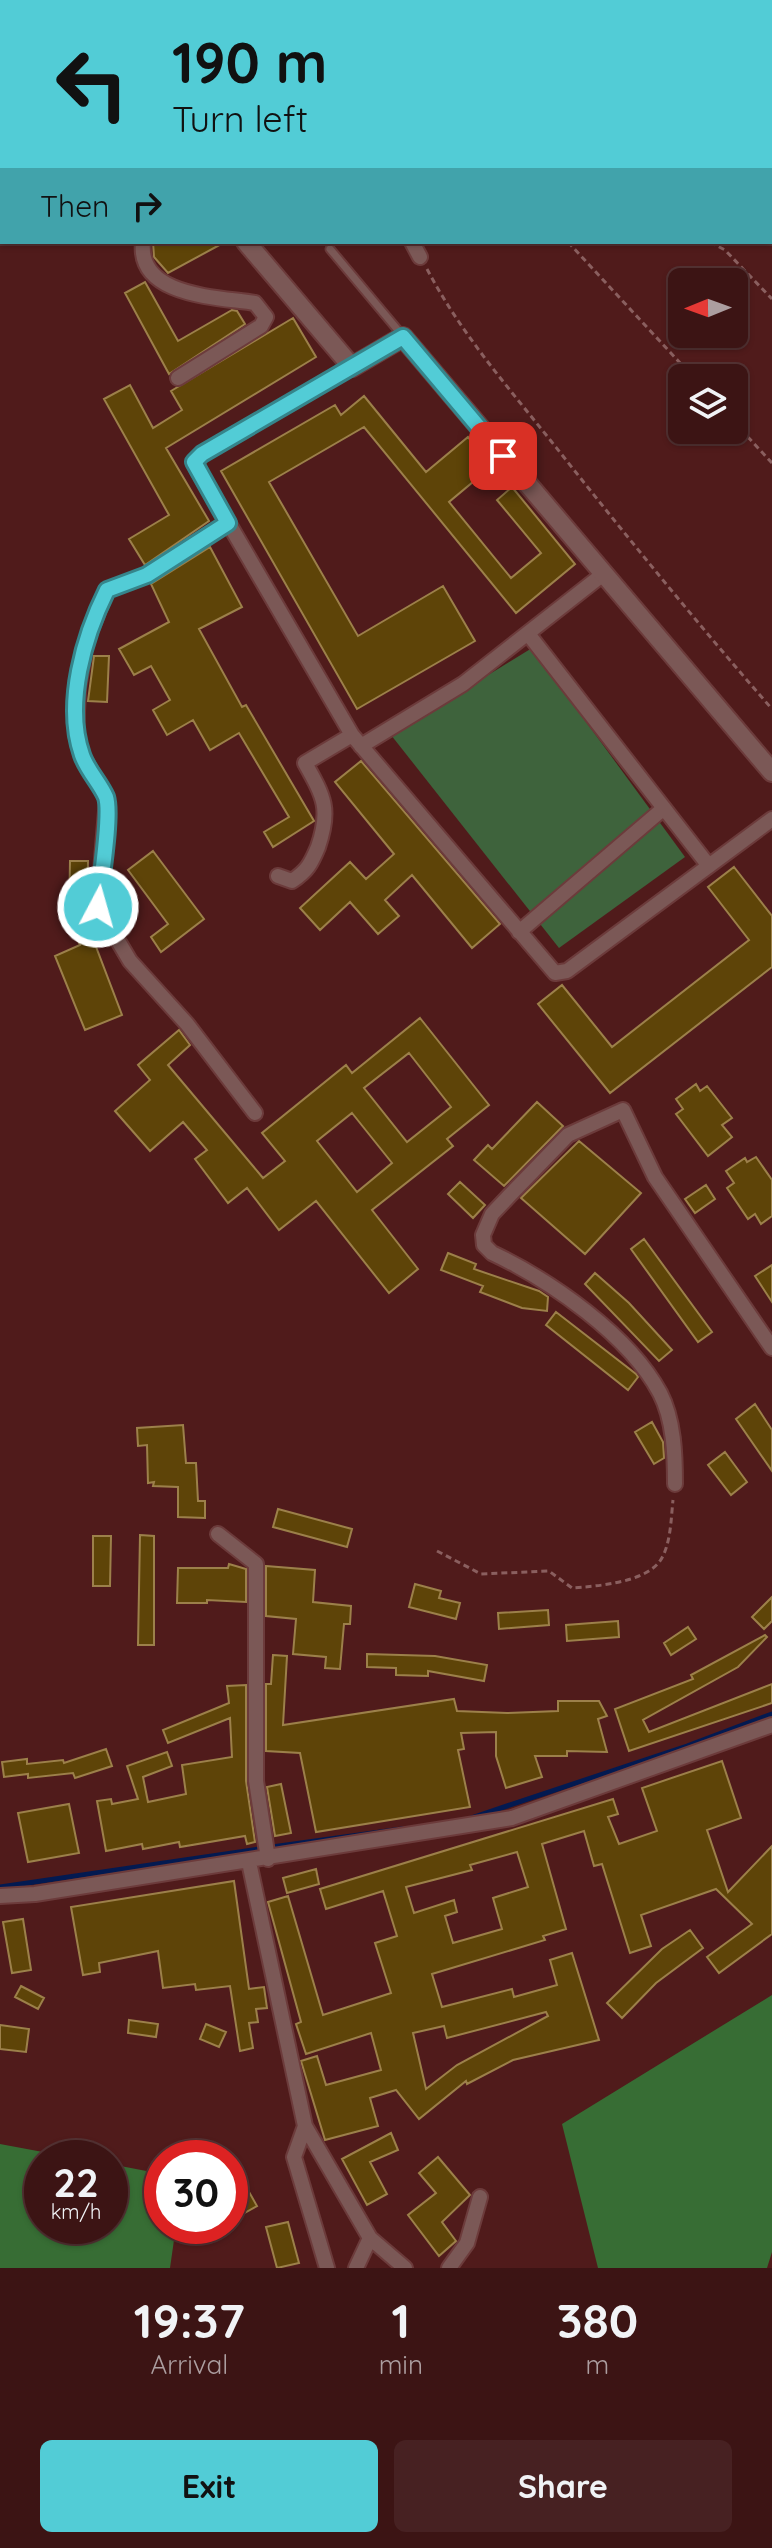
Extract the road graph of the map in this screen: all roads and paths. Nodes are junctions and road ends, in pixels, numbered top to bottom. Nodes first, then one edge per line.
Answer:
1 (143, 244) edge
2 (248, 244) edge
3 (413, 244) edge
4 (570, 244) edge
5 (714, 244) edge
6 (330, 249) dead end
7 (420, 257) joint
8 (772, 299) edge
9 (403, 337) junction
10 (681, 364) edge
11 (352, 367) junction
12 (178, 378) dead end
13 (748, 437) edge
14 (772, 463) edge
15 (228, 523) junction
16 (602, 575) junction
17 (529, 635) junction
18 (772, 709) edge
19 (356, 740) junction
20 (772, 772) edge
21 (664, 808) junction
22 (772, 819) edge
23 (709, 866) junction
24 (278, 876) dead end
25 (519, 932) junction
26 (255, 1113) dead end
27 (772, 1348) edge
28 (675, 1484) joint
29 (218, 1534) dead end
30 (437, 1551) dead end
31 (772, 1725) edge
32 (268, 1859) junction
33 (249, 1862) junction
34 (0, 1896) edge
35 (305, 2126) junction
36 (480, 2197) dead end
37 (370, 2238) junction
38 (327, 2268) edge
39 (356, 2268) edge
40 (405, 2268) edge
41 (449, 2268) edge

1 - 12 street
2 - 11 street
3 - 7 street
4 - 10 path
5 - 8 path
6 - 9 lane
7 - 18 path
9 - 11 street
9 - 16 street
11 - 15 street
13 - 14 path
15 - 19 street
15 - 26 street
16 - 17 street
16 - 20 street
17 - 19 street
17 - 21 street
19 - 24 street
19 - 25 street
21 - 23 street
21 - 25 street
22 - 23 street
23 - 25 street
27 - 28 street
28 - 30 path
29 - 32 street
31 - 32 street
32 - 33 street
33 - 34 street
33 - 35 street
35 - 37 street
35 - 38 street
36 - 41 street
37 - 39 street
37 - 40 street

